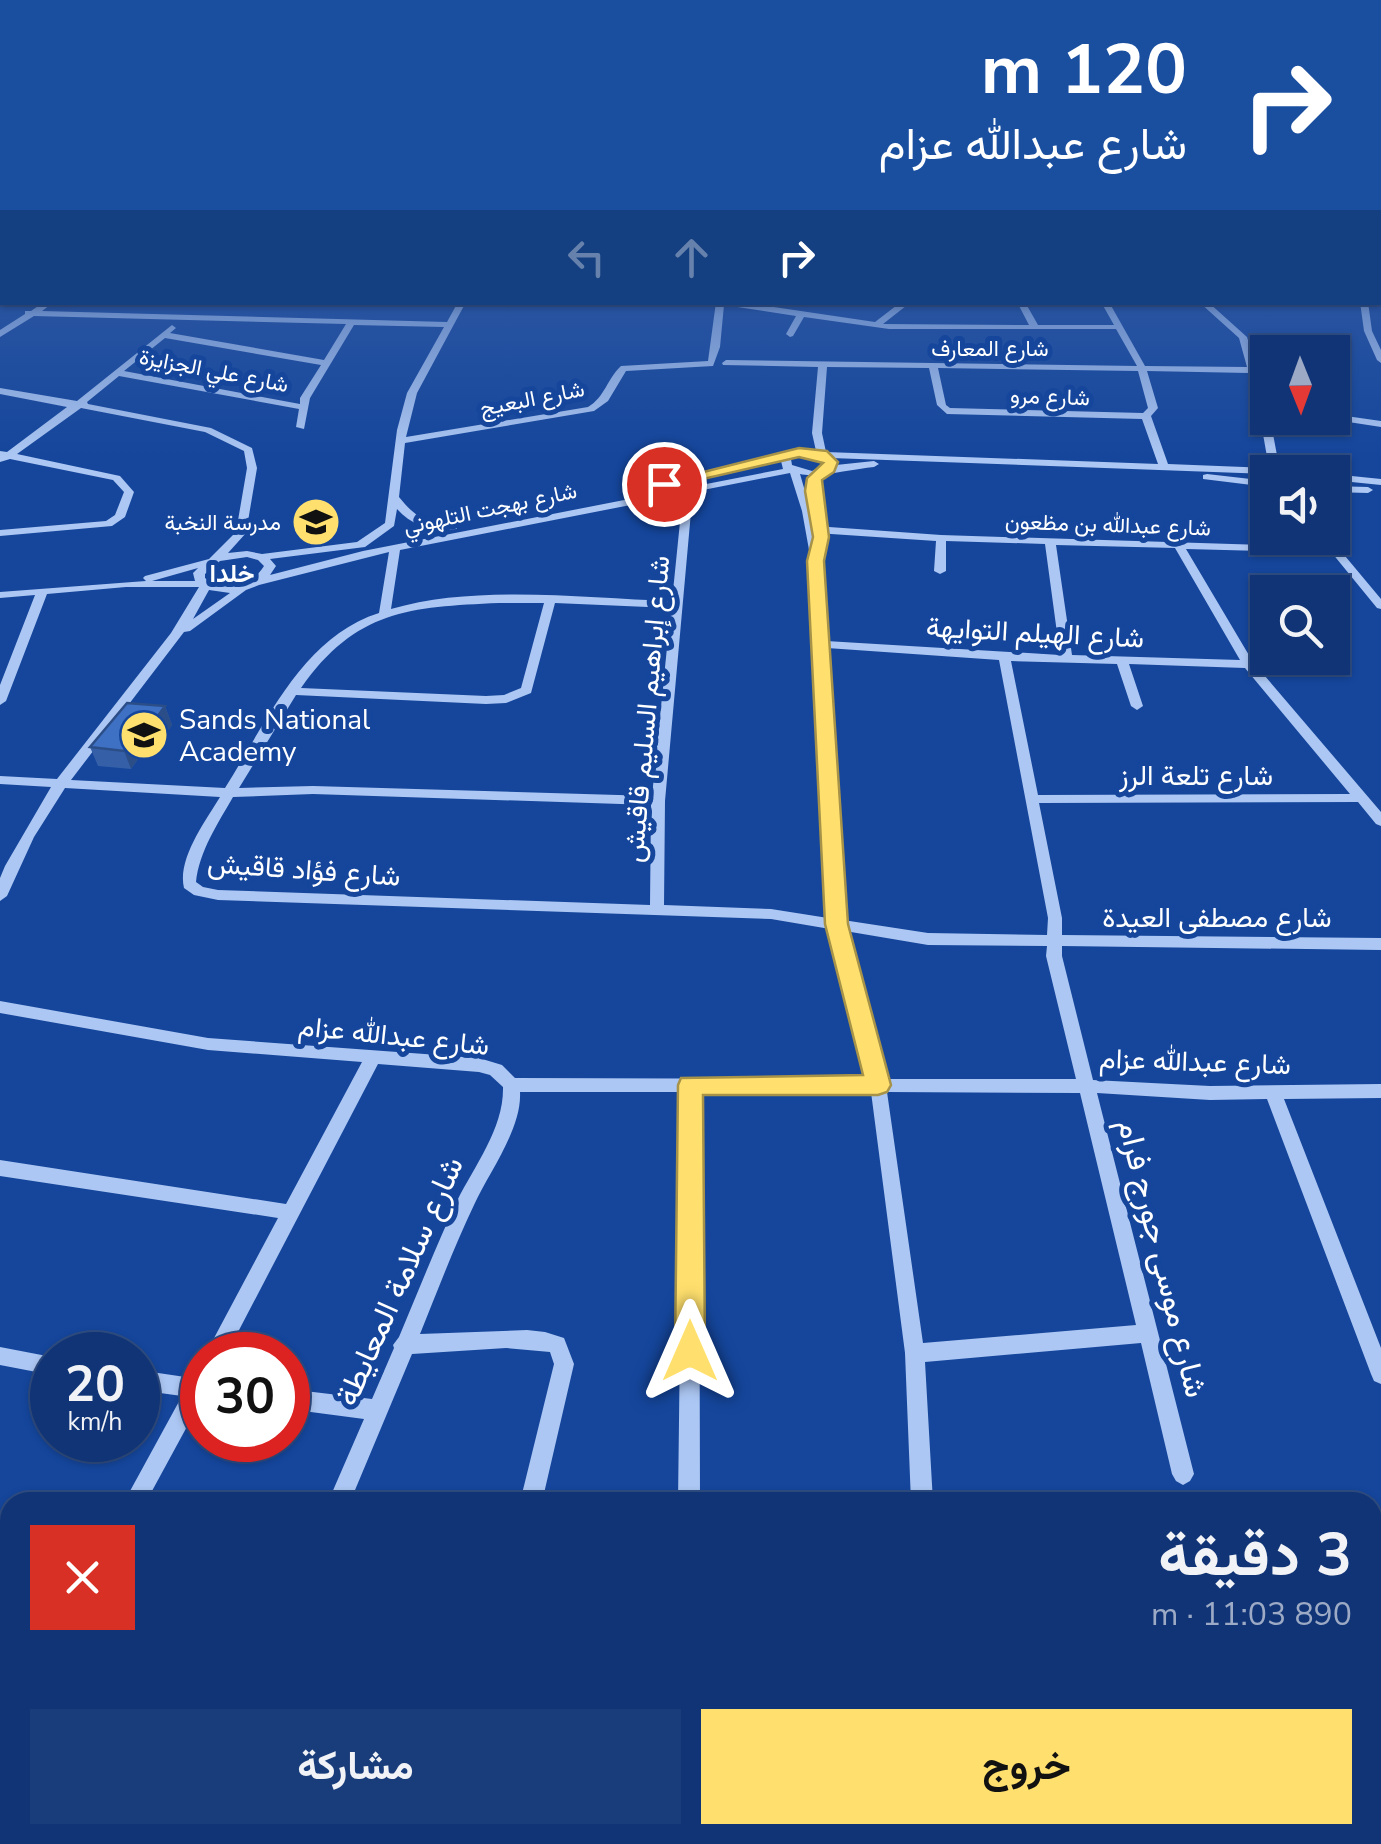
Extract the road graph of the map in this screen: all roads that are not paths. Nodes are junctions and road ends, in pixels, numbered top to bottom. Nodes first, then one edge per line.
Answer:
1 (39, 305) edge
2 (45, 305) edge
3 (461, 305) edge
4 (720, 305) edge
5 (741, 305) edge
6 (800, 305) edge
7 (903, 305) edge
8 (1023, 305) edge
9 (1107, 305) edge
10 (1207, 305) edge
11 (1364, 305) edge
12 (787, 312) junction
13 (32, 313) junction
14 (800, 316) junction
15 (183, 320) junction
16 (351, 323) junction
17 (451, 325) junction
18 (875, 326) junction
19 (1036, 327) junction
20 (1120, 327) junction
21 (0, 331) edge
22 (1368, 331) junction
23 (164, 334) junction
24 (790, 334) dead end
25 (1381, 334) edge
26 (716, 350) junction
27 (1380, 356) edge
28 (1250, 360) edge
29 (710, 362) junction
30 (726, 362) junction
31 (325, 363) junction
32 (933, 366) junction
33 (1141, 366) junction
34 (1250, 370) edge
35 (823, 371) junction
36 (119, 373) junction
37 (0, 391) edge
38 (77, 405) junction
39 (302, 407) junction
40 (1146, 416) junction
41 (1350, 420) edge
42 (1381, 424) edge
43 (302, 427) dead end
44 (817, 433) junction
45 (400, 441) junction
46 (799, 452) junction
47 (822, 455) junction
48 (3, 457) edge
49 (786, 457) junction
50 (1164, 466) junction
51 (793, 471) junction
52 (824, 471) junction
53 (1250, 474) edge
54 (757, 476) junction
55 (1250, 476) edge
56 (1350, 479) edge
57 (1381, 482) edge
58 (704, 484) junction
59 (1350, 489) edge
60 (1381, 490) edge
61 (801, 491) junction
62 (646, 496) junction
63 (396, 499) junction
64 (686, 512) junction
65 (453, 527) junction
66 (0, 533) edge
67 (241, 533) junction
68 (815, 533) junction
69 (941, 538) junction
70 (1050, 542) junction
71 (360, 545) junction
72 (1180, 546) junction
73 (394, 548) junction
74 (1250, 548) edge
75 (1337, 555) edge
76 (259, 556) junction
77 (214, 560) junction
78 (940, 571) dead end
79 (126, 584) junction
80 (253, 584) junction
81 (204, 585) junction
82 (42, 592) junction
83 (0, 595) edge
84 (550, 602) junction
85 (677, 605) junction
86 (1381, 606) edge
87 (385, 613) junction
88 (182, 632) junction
89 (821, 644) junction
90 (1004, 657) junction
91 (1067, 660) junction
92 (1122, 662) junction
93 (1248, 664) junction
94 (294, 691) junction
95 (0, 702) edge
96 (1137, 706) dead end
97 (0, 780) edge
98 (59, 783) junction
99 (229, 793) junction
100 (1361, 798) junction
101 (1031, 799) junction
102 (658, 801) junction
103 (1381, 822) edge
104 (0, 896) edge
105 (657, 910) junction
106 (836, 924) junction
107 (1052, 941) junction
108 (1381, 944) edge
109 (0, 1007) edge
110 (372, 1059) junction
111 (511, 1085) junction
112 (690, 1085) junction
113 (878, 1085) junction
114 (1086, 1086) junction
115 (1381, 1091) edge
116 (1273, 1092) junction
117 (0, 1168) edge
118 (288, 1212) junction
119 (227, 1332) edge
120 (1148, 1333) junction
121 (404, 1345) junction
122 (915, 1352) junction
123 (0, 1356) edge
124 (30, 1362) edge
125 (1381, 1374) edge
126 (310, 1402) edge
127 (376, 1410) junction
128 (180, 1422) edge
129 (1183, 1474) dead end
130 (141, 1492) edge
131 (343, 1492) edge
132 (533, 1492) edge
133 (689, 1492) edge
134 (922, 1492) edge

1 - 13 street
2 - 13 street
3 - 17 street
4 - 26 street
5 - 12 street
6 - 12 street
7 - 18 street
8 - 19 street
9 - 20 street
10 - 28 street
11 - 22 street
12 - 14 street
13 - 15 street
13 - 21 street
14 - 18 street
14 - 24 street
15 - 16 street
15 - 23 street
16 - 17 street
16 - 31 street, شارع علي الجزايزة
17 - 45 street
18 - 19 street
19 - 20 street
20 - 33 street
22 - 25 street
22 - 27 street
23 - 31 street
23 - 36 street
26 - 29 street
26 - 30 street
29 - 30 street, شارع البعيج
29 - 45 street, شارع البعيج
30 - 35 street
31 - 39 street, شارع علي الجزايزة
32 - 33 street, شارع المعارف
32 - 35 street, شارع المعارف
32 - 40 street, شارع مرو
33 - 34 street, شارع المعارف
33 - 40 street
35 - 44 street
36 - 38 street
36 - 39 street, شارع علي الجزايزة
37 - 38 street
38 - 48 street
38 - 67 street
39 - 43 street, شارع علي الجزايزة
40 - 50 street
41 - 42 street
44 - 46 street
44 - 47 street
45 - 63 street
46 - 47 street
46 - 49 street, شارع بهجت التلهوني
47 - 50 street
47 - 52 street
48 - 66 street
49 - 51 street
49 - 65 street, شارع بهجت التلهوني
50 - 53 street
51 - 52 street, شارع بهجت التلهوني
51 - 54 street, شارع بهجت التلهوني
51 - 61 street
52 - 55 street
52 - 68 street
54 - 58 street, شارع بهجت التلهوني
54 - 61 street
56 - 57 street
58 - 62 street, شارع بهجت التلهوني
58 - 64 street, شارع إبراهيم السليم قاقيش
59 - 60 street
61 - 68 street
62 - 64 street
62 - 73 street, شارع بهجت التلهوني
63 - 65 street
63 - 71 street
64 - 85 street, شارع إبراهيم السليم قاقيش
65 - 71 street, شارع بهجت التلهوني
67 - 76 street
67 - 77 street
68 - 69 street, شارع عبدالله بن مظعون
68 - 89 street
69 - 70 street, شارع عبدالله بن مظعون
69 - 78 street
70 - 72 street, شارع عبدالله بن مظعون
70 - 91 street
71 - 76 street, شارع بهجت التلهوني
72 - 74 street, شارع عبدالله بن مظعون
72 - 93 street
73 - 80 street, شارع بهجت التلهوني
73 - 87 street
75 - 86 street
76 - 77 street, شارع بهجت التلهوني
76 - 80 street
77 - 79 street, شارع بهجت التلهوني
77 - 81 street
79 - 81 street
79 - 82 street
80 - 81 street
80 - 88 street
81 - 88 street
82 - 83 street
82 - 95 street
84 - 85 street, شارع فؤاد قاقيش
84 - 87 street, شارع فؤاد قاقيش
84 - 94 street
85 - 102 street, شارع إبراهيم السليم قاقيش
87 - 94 street, شارع فؤاد قاقيش
88 - 98 street
89 - 90 street, شارع الهيلم التوايهة
89 - 106 street
90 - 91 street, شارع الهيلم التوايهة
90 - 101 street, شارع موسى جورج فرام
91 - 92 street, شارع الهيلم التوايهة
92 - 93 street, شارع الهيلم التوايهة
92 - 96 street
93 - 100 street
94 - 99 street, شارع فؤاد قاقيش
97 - 98 street
98 - 99 street
98 - 104 street
99 - 102 street
99 - 105 street, شارع فؤاد قاقيش
100 - 101 street, شارع تلعة الرز
100 - 103 street
101 - 107 street, شارع موسى جورج فرام
102 - 105 street, شارع إبراهيم السليم قاقيش
105 - 106 street, شارع فؤاد قاقيش
106 - 107 street, شارع فؤاد قاقيش
106 - 113 street
107 - 108 street, شارع مصطفى العيدة
107 - 114 street, شارع موسى جورج فرام
109 - 110 street, شارع عبدالله عزام
110 - 111 street, شارع عبدالله عزام
110 - 118 street
111 - 112 street, شارع عبدالله عزام
111 - 121 street, شارع سلامة المعايطة
112 - 113 street, شارع عبدالله عزام
112 - 133 street
113 - 114 street, شارع عبدالله عزام
113 - 122 street
114 - 116 street, شارع عبدالله عزام
114 - 120 street, شارع موسى جورج فرام
115 - 116 street, شارع عبدالله عزام
116 - 125 street
117 - 118 street
118 - 119 street
120 - 122 street
120 - 129 street, شارع موسى جورج فرام
121 - 127 street, شارع سلامة المعايطة
121 - 132 street
122 - 134 street
123 - 124 street
126 - 127 street
127 - 131 street, شارع سلامة المعايطة
128 - 130 street

